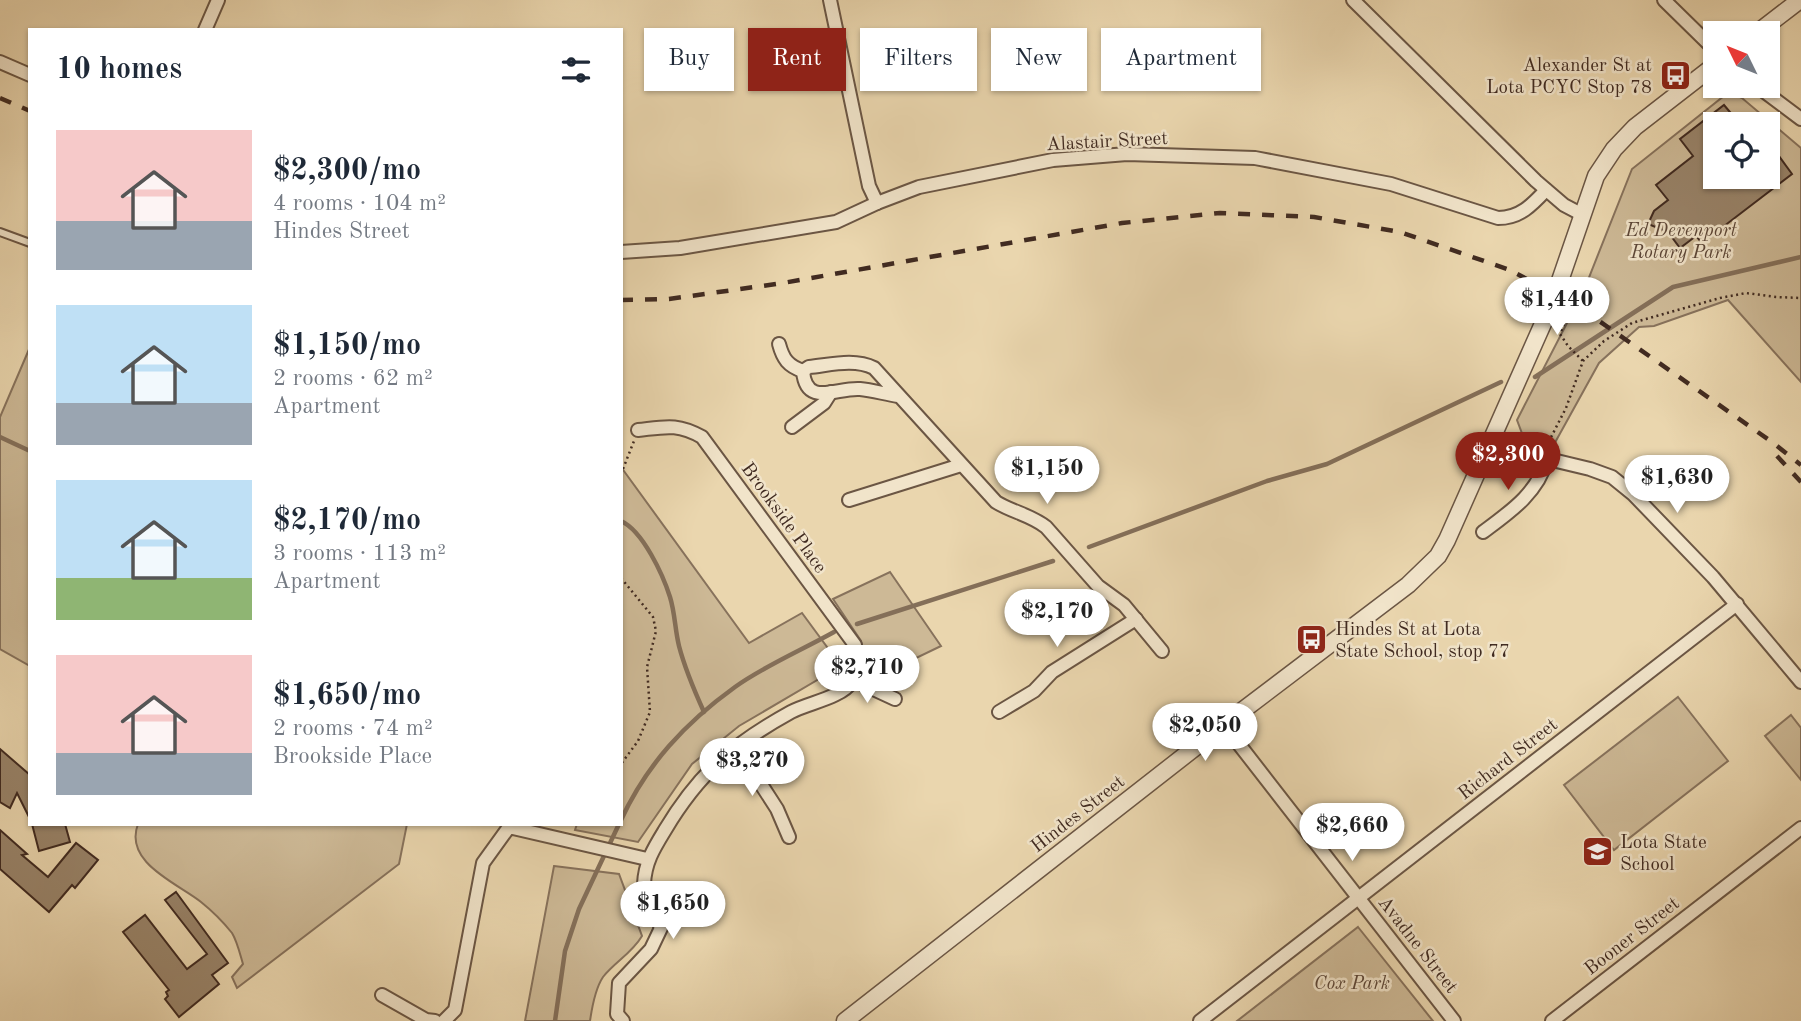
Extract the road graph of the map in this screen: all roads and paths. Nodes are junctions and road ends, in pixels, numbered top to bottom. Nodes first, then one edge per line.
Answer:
1 (218, 0) edge
2 (830, 0) edge
3 (1353, 0) edge
4 (1664, 0) edge
5 (1800, 0) edge
6 (1773, 21) edge
7 (206, 28) edge
8 (1703, 38) edge
9 (0, 62) edge
10 (28, 74) edge
11 (1703, 74) edge
12 (1773, 98) edge
13 (1801, 119) edge
14 (1546, 190) junction
15 (877, 203) junction
16 (1583, 215) junction
17 (0, 232) edge
18 (28, 242) edge
19 (623, 252) edge
20 (1801, 298) edge
21 (1564, 324) dead end
22 (779, 344) dead end
23 (1582, 360) junction
24 (803, 371) junction
25 (831, 392) junction
26 (898, 396) junction
27 (792, 427) dead end
28 (638, 430) joint
29 (1490, 445) junction
30 (1544, 459) junction
31 (961, 465) junction
32 (623, 469) edge
33 (849, 500) dead end
34 (1483, 532) dead end
35 (623, 580) edge
36 (1737, 604) junction
37 (1136, 619) junction
38 (1163, 651) dead end
39 (854, 680) junction
40 (1801, 682) edge
41 (895, 699) dead end
42 (999, 712) dead end
43 (1224, 724) junction
44 (737, 747) junction
45 (623, 761) edge
46 (508, 826) edge
47 (513, 826) edge
48 (1801, 828) edge
49 (789, 837) dead end
50 (648, 859) junction
51 (1359, 898) junction
52 (382, 995) dead end
53 (435, 1021) edge
54 (444, 1021) edge
55 (623, 1021) edge
56 (845, 1021) edge
57 (1200, 1021) edge
58 (1454, 1021) edge
59 (1552, 1021) edge

1 - 7 street
2 - 15 street
3 - 14 street
4 - 8 street
5 - 6 street
9 - 10 street
11 - 16 street, Hindes Street
12 - 13 street
14 - 15 street, Alastair Street
14 - 16 street
15 - 19 street, Alastair Street
16 - 29 street, Hindes Street
17 - 18 lane
20 - 23 path
21 - 23 path
22 - 24 street
23 - 30 path
24 - 25 street
24 - 26 street
25 - 26 street
25 - 27 street
26 - 31 street
28 - 32 path
28 - 39 street, Brookside Place
29 - 30 street
29 - 43 street, Hindes Street
30 - 34 street
30 - 36 street
31 - 33 street
31 - 37 street
35 - 45 path
36 - 40 street
36 - 51 street, Richard Street
37 - 38 street
37 - 42 street
39 - 41 street
39 - 44 street
43 - 51 street, Avadne Street
43 - 56 street, Hindes Street
44 - 49 street
44 - 50 street
46 - 54 street
47 - 50 street
48 - 59 street, Booner Street
50 - 55 street
51 - 57 street, Richard Street
51 - 58 street, Avadne Street
52 - 53 street

